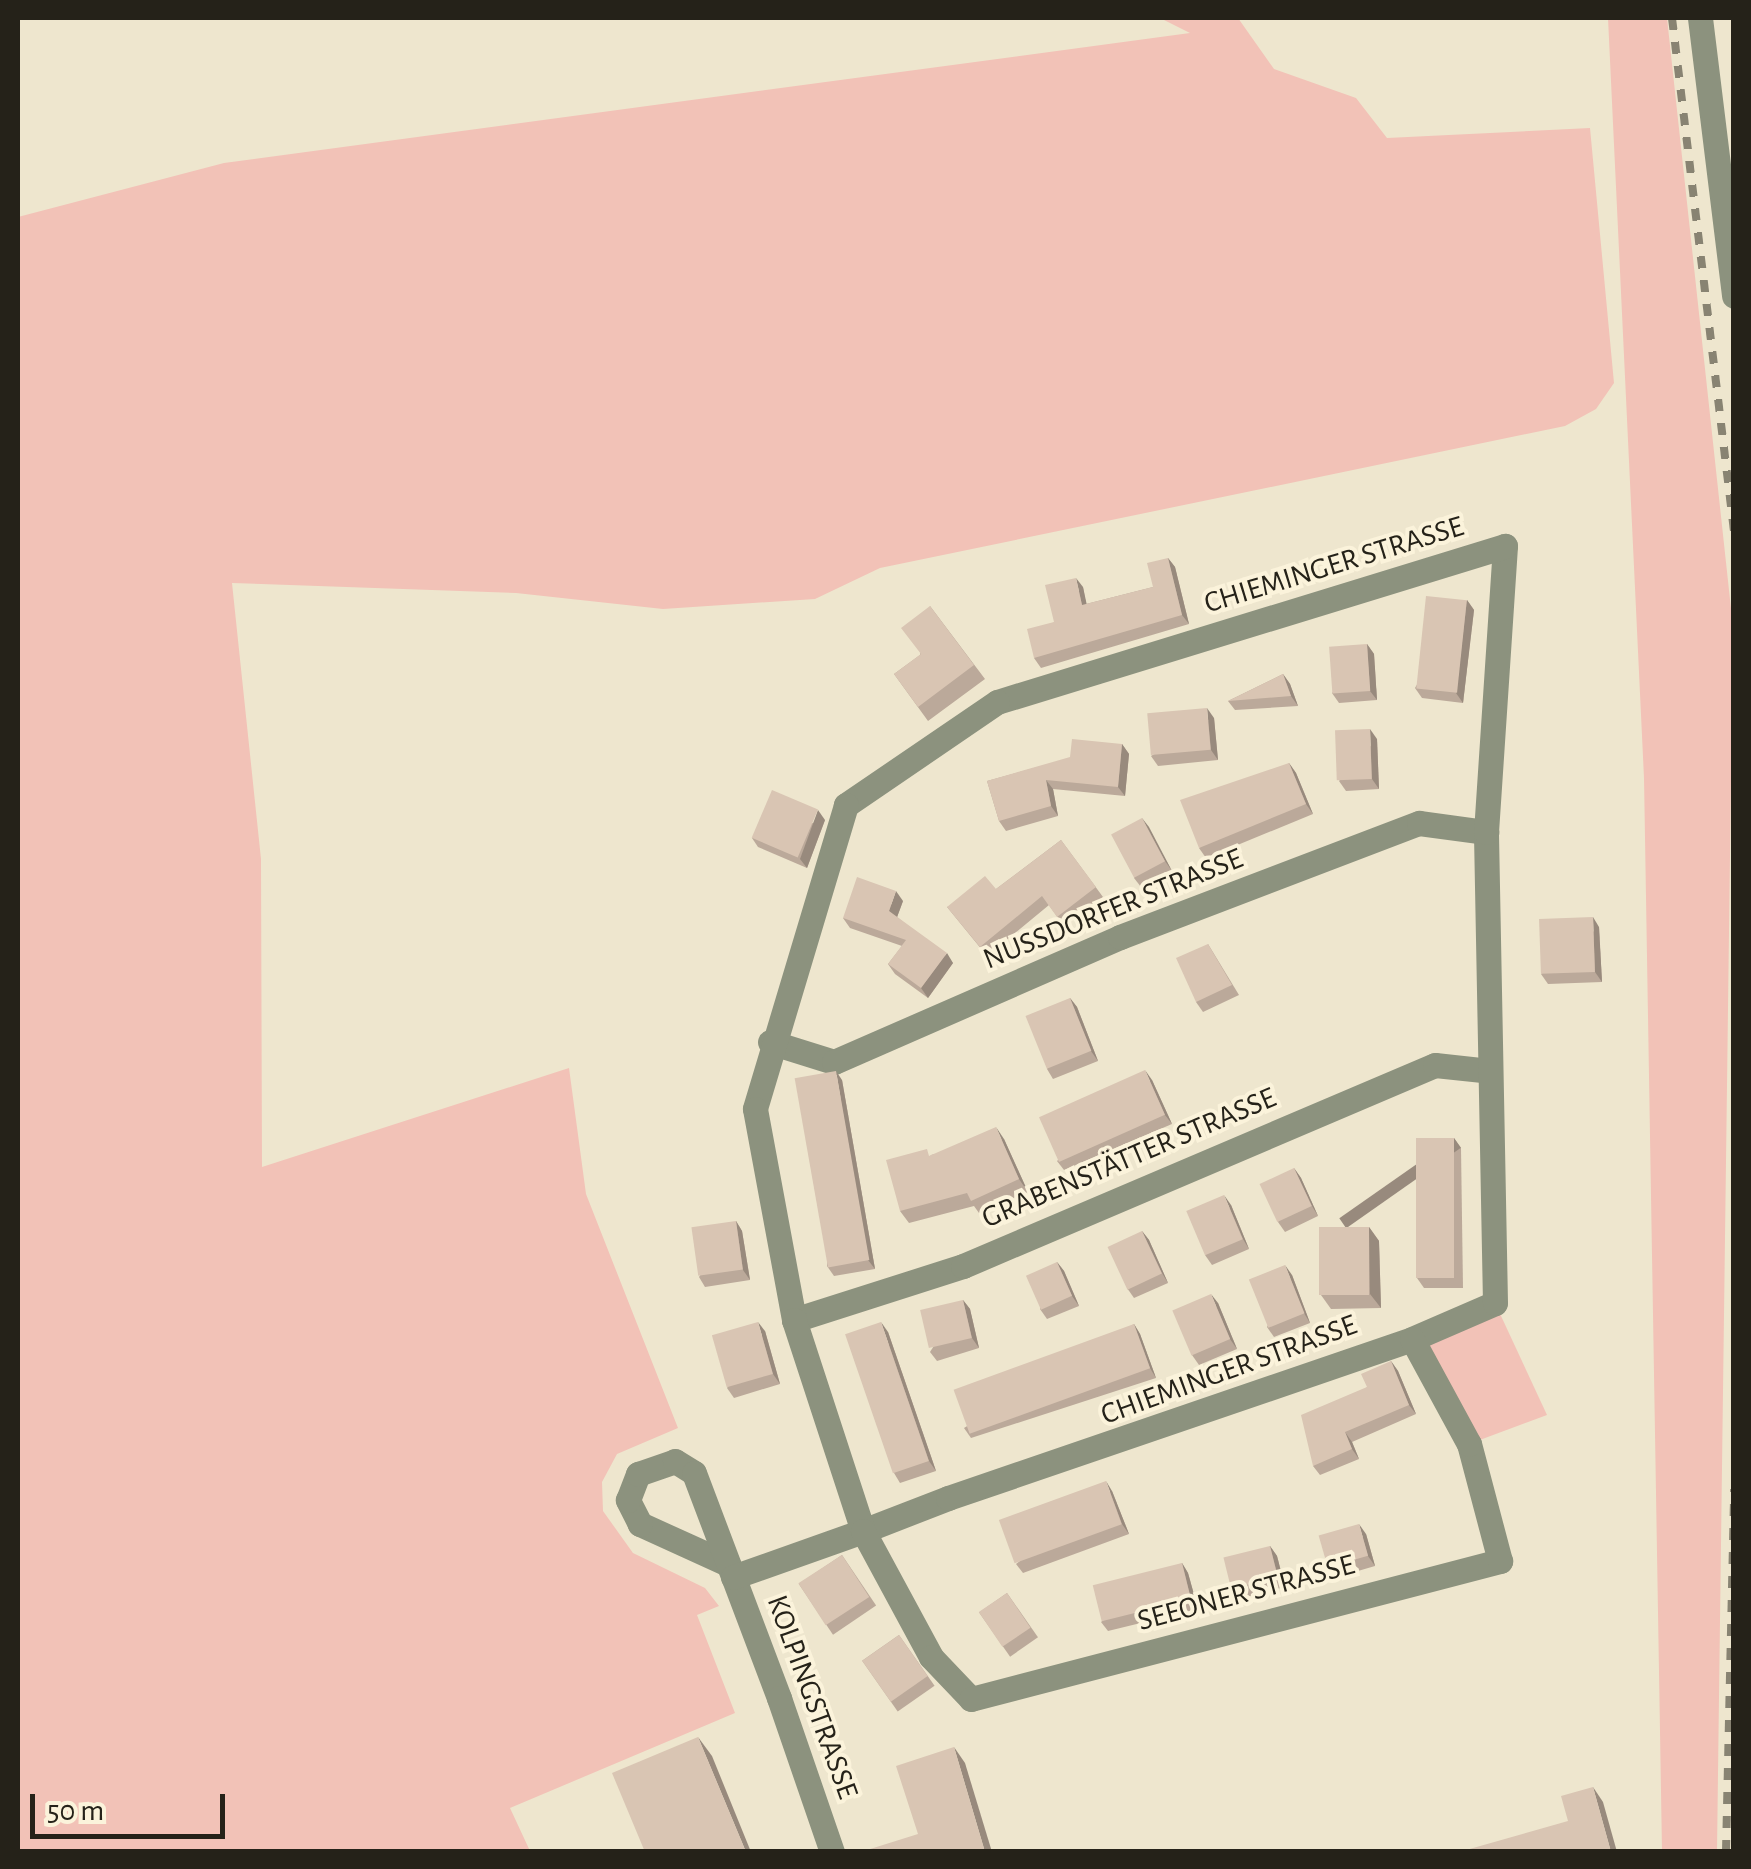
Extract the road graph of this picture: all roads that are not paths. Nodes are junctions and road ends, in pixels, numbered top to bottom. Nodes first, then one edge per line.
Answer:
1 (1700, 18) edge
2 (1734, 296) edge
3 (1486, 832) junction
4 (770, 1042) junction
5 (1490, 1070) junction
6 (794, 1320) junction
7 (1412, 1339) junction
8 (863, 1531) junction
9 (731, 1571) junction
10 (832, 1852) edge

1 - 2 street
3 - 4 street, NUSSDORFER STRASSE
3 - 4 street, CHIEMINGER STRASSE
3 - 5 street, CHIEMINGER STRASSE
4 - 6 street, CHIEMINGER STRASSE
5 - 6 street, GRABENSTÄTTER STRASSE
5 - 7 street, CHIEMINGER STRASSE
6 - 8 street, CHIEMINGER STRASSE
7 - 8 street, CHIEMINGER STRASSE
7 - 8 street, SEEONER STRASSE
8 - 9 street, CHIEMINGER STRASSE
9 - 9 street, KOLPINGSTRASSE
9 - 10 street, KOLPINGSTRASSE

